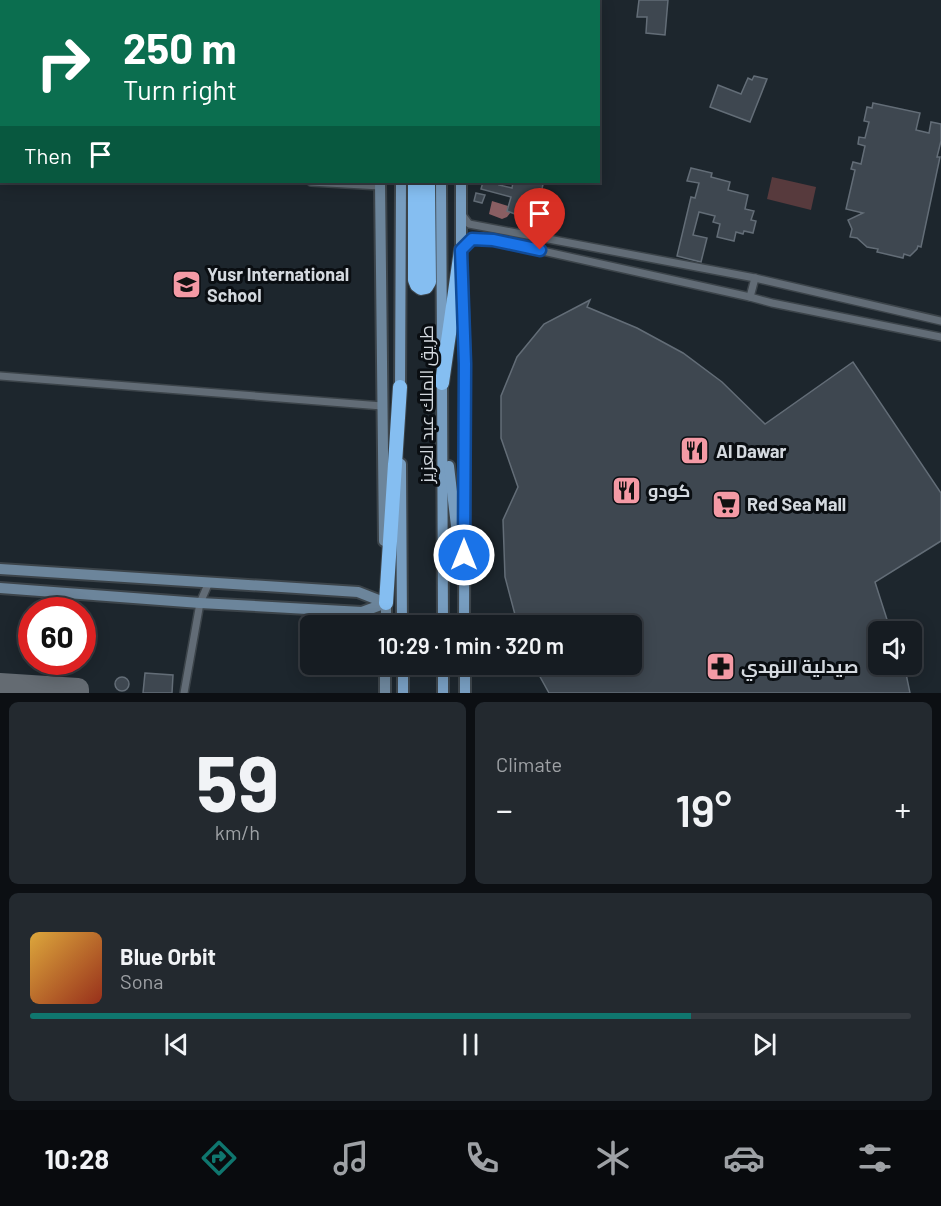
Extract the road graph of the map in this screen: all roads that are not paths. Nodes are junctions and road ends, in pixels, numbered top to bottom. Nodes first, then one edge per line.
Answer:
1 (346, 183) edge
2 (401, 183) edge
3 (415, 183) edge
4 (428, 183) edge
5 (441, 183) edge
6 (460, 183) edge
7 (380, 184) edge
8 (460, 211) junction
9 (461, 250) junction
10 (755, 278) junction
11 (750, 297) junction
12 (941, 321) edge
13 (941, 337) edge
14 (0, 376) edge
15 (442, 383) junction
16 (400, 387) junction
17 (382, 406) junction
18 (444, 416) junction
19 (0, 568) edge
20 (209, 582) junction
21 (0, 588) edge
22 (464, 591) junction
23 (200, 603) junction
24 (386, 603) junction
25 (386, 615) edge
26 (402, 615) edge
27 (443, 615) edge
28 (464, 615) edge
29 (385, 675) edge
30 (403, 675) edge
31 (443, 675) edge
32 (465, 675) edge
33 (184, 693) edge
34 (385, 693) edge
35 (403, 693) edge
36 (443, 693) edge
37 (465, 693) edge

1 - 7 street
2 - 16 main road, طريق الملك عبد العزيز
3 - 4 highway
5 - 15 main road, طريق الملك عبد العزيز
6 - 8 main road
7 - 17 street
8 - 9 main road
8 - 10 street
9 - 11 street
9 - 15 highway
9 - 22 main road
10 - 11 street
10 - 12 street
11 - 13 street
14 - 17 street
15 - 18 main road, طريق الملك عبد العزيز
16 - 24 highway
16 - 26 main road, طريق الملك عبد العزيز
17 - 24 street
18 - 22 main road
18 - 27 main road, طريق الملك عبد العزيز
19 - 20 street
20 - 23 street
20 - 24 street
21 - 23 street
22 - 28 main road
23 - 24 street
23 - 33 street
24 - 25 street
29 - 34 street
30 - 35 main road
31 - 36 main road
32 - 37 main road

